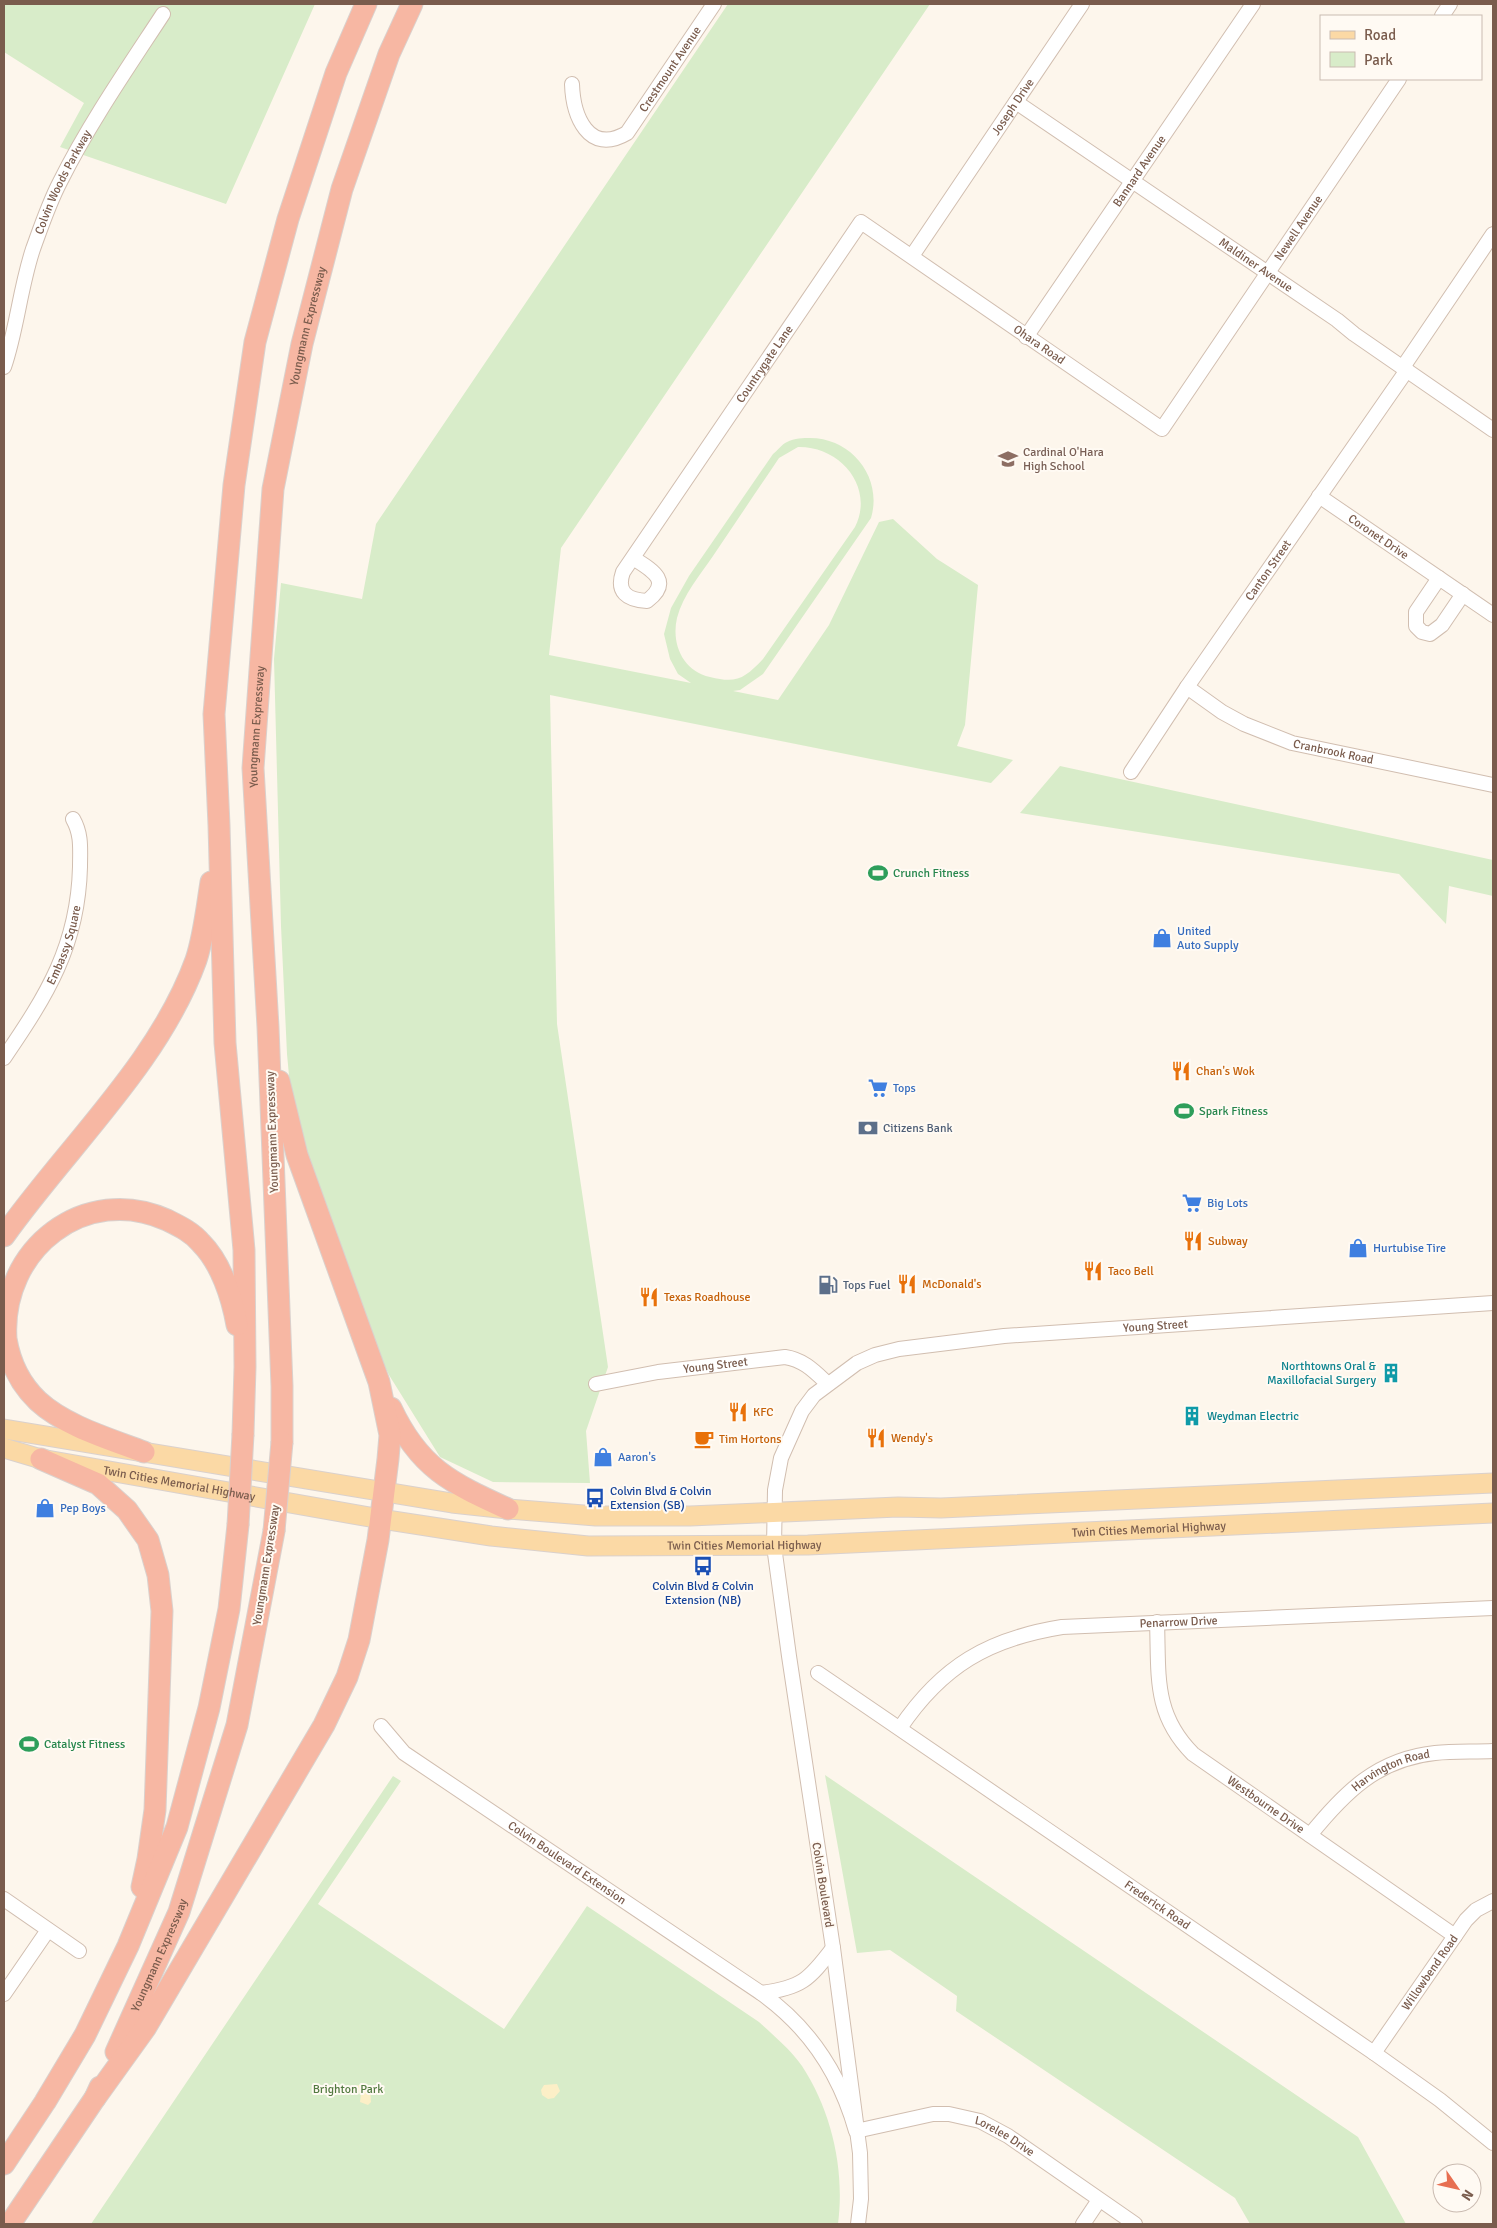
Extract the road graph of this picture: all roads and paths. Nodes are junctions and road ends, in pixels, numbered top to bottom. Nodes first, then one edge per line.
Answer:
1 (366, 4) edge
2 (412, 4) edge
3 (714, 4) edge
4 (1082, 4) edge
5 (1253, 4) edge
6 (1450, 4) edge
7 (163, 14) dead end
8 (1443, 15) edge
9 (1398, 80) edge
10 (572, 84) dead end
11 (1016, 102) junction
12 (1132, 181) junction
13 (1493, 234) edge
14 (912, 256) junction
15 (1267, 272) junction
16 (1026, 337) junction
17 (4, 367) edge
18 (1405, 369) junction
19 (1197, 376) joint
20 (1493, 430) edge
21 (1319, 496) junction
22 (633, 558) dead end
23 (1440, 578) junction
24 (1463, 594) junction
25 (1493, 615) edge
26 (1187, 687) junction
27 (1131, 772) dead end
28 (1493, 786) edge
29 (73, 819) dead end
30 (219, 825) junction
31 (268, 1027) junction
32 (4, 1058) edge
33 (4, 1236) edge
34 (1493, 1303) edge
35 (245, 1367) junction
36 (379, 1382) junction
37 (596, 1384) dead end
38 (828, 1384) junction
39 (4, 1429) edge
40 (4, 1448) edge
41 (144, 1452) junction
42 (41, 1459) junction
43 (1493, 1483) edge
44 (383, 1492) junction
45 (508, 1509) junction
46 (774, 1513) junction
47 (1493, 1513) edge
48 (381, 1519) junction
49 (774, 1546) junction
50 (1493, 1608) edge
51 (1157, 1622) junction
52 (818, 1673) dead end
53 (381, 1726) dead end
54 (900, 1728) junction
55 (1493, 1751) edge
56 (1310, 1835) junction
57 (4, 1899) edge
58 (1493, 1901) edge
59 (48, 1930) junction
60 (1455, 1936) junction
61 (128, 1946) junction
62 (832, 1948) junction
63 (79, 1951) dead end
64 (761, 1993) junction
65 (4, 1994) edge
66 (1374, 2053) junction
67 (95, 2098) junction
68 (856, 2131) junction
69 (1493, 2143) edge
70 (4, 2164) edge
71 (1099, 2200) junction
72 (10, 2224) edge
73 (858, 2224) edge
74 (1083, 2224) edge
75 (1135, 2224) edge

1 - 30 highway
2 - 31 highway, Youngmann Expressway
3 - 10 street, Crestmount Avenue
4 - 11 street, Joseph Drive
5 - 12 street, Bannard Avenue
6 - 8 street
7 - 17 street, Colvin Woods Parkway
9 - 15 street, Newell Avenue
11 - 12 street, Maldiner Avenue
11 - 14 street, Joseph Drive
12 - 15 street, Maldiner Avenue
12 - 16 street, Bannard Avenue
13 - 18 street, Canton Street
14 - 16 street, Ohara Road
14 - 22 street, Countrygate Lane
15 - 18 street, Maldiner Avenue
15 - 19 street, Newell Avenue
16 - 19 street, Ohara Road
18 - 20 street, Maldiner Avenue
18 - 21 street, Canton Street
21 - 23 street, Coronet Drive
21 - 26 street, Canton Street
23 - 24 street, Coronet Drive
23 - 24 street
24 - 25 street, Coronet Drive
26 - 27 street, Canton Street
26 - 28 street, Cranbrook Road
29 - 32 street, Embassy Square
30 - 33 highway
30 - 35 highway
31 - 36 highway
31 - 67 highway, Youngmann Expressway, bridge
34 - 38 street, Young Street
35 - 41 highway
35 - 61 highway, bridge
36 - 44 highway
36 - 45 highway
37 - 38 street, Young Street
38 - 46 street, Young Street
39 - 41 main road, Twin Cities Memorial Highway
40 - 42 main road, Twin Cities Memorial Highway
41 - 44 main road, Twin Cities Memorial Highway
42 - 48 main road, Twin Cities Memorial Highway
42 - 61 highway
43 - 46 main road, Twin Cities Memorial Highway
44 - 45 main road, Twin Cities Memorial Highway
44 - 48 highway
45 - 46 main road, Twin Cities Memorial Highway
46 - 49 street, Young Street
47 - 49 main road, Twin Cities Memorial Highway
48 - 49 main road, Twin Cities Memorial Highway
48 - 67 highway
49 - 62 street, Colvin Boulevard
50 - 51 street, Penarrow Drive
51 - 54 street, Penarrow Drive
51 - 56 street, Westbourne Drive
52 - 54 street, Frederick Road
53 - 64 street, Colvin Boulevard Extension
54 - 66 street, Frederick Road
55 - 56 street, Harvington Road
56 - 60 street, Westbourne Drive
57 - 59 street
58 - 60 street, Willowbend Road
59 - 63 street
59 - 65 street
60 - 66 street, Willowbend Road
61 - 70 highway
62 - 64 street
62 - 68 street, Colvin Boulevard
64 - 68 street, Colvin Boulevard Extension
66 - 69 street, Frederick Road
67 - 72 highway, Youngmann Expressway
68 - 71 street, Lorelee Drive
68 - 73 street, Colvin Boulevard
71 - 74 street
71 - 75 street, Lorelee Drive

